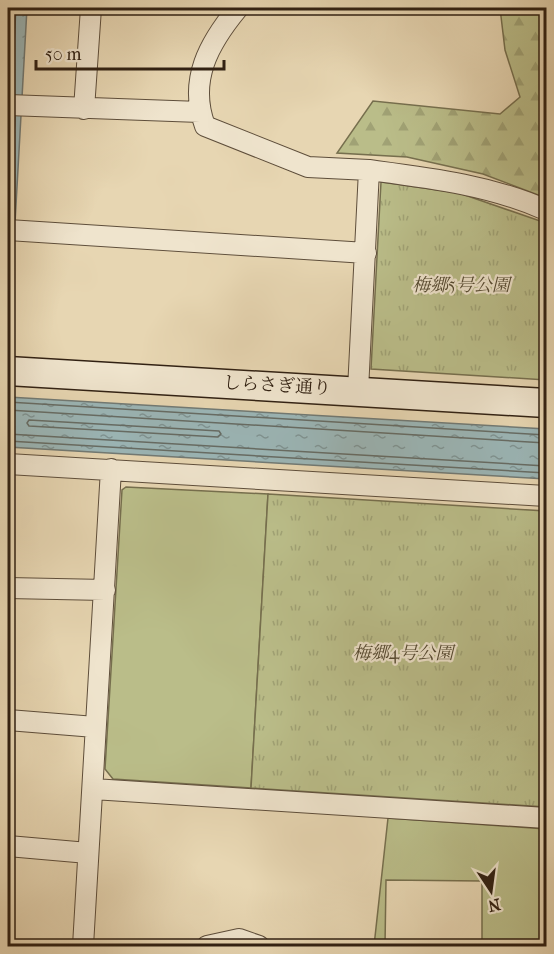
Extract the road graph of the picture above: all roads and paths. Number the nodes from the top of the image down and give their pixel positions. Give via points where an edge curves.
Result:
1 (92, 8) edge
2 (238, 8) edge
3 (8, 105) edge
4 (84, 109) junction
5 (200, 112) junction
6 (369, 170) junction
7 (546, 210) edge
8 (8, 230) edge
9 (366, 253) junction
10 (8, 371) edge
11 (358, 390) junction
12 (546, 403) edge
13 (8, 464) edge
14 (111, 469) junction
15 (546, 496) edge
16 (8, 588) edge
17 (105, 590) junction
18 (8, 720) edge
19 (95, 727) junction
20 (93, 789) junction
21 (546, 818) edge
22 (8, 846) edge
23 (88, 854) junction
24 (83, 946) edge
25 (211, 946) edge
26 (259, 946) edge

1 - 4 street
2 - 5 street via 214,38 199,81
3 - 4 street
4 - 5 street
5 - 6 street via 205,126 308,167
6 - 7 street via 449,181 520,199
6 - 9 street
8 - 9 street
9 - 11 street
10 - 11 street, しらさぎ通り
11 - 12 street, しらさぎ通り
13 - 14 street
14 - 15 street
14 - 17 street
16 - 17 street
17 - 19 street
18 - 19 street
19 - 20 street
20 - 21 street
20 - 23 street
22 - 23 street
23 - 24 street
25 - 26 street via 239,939

